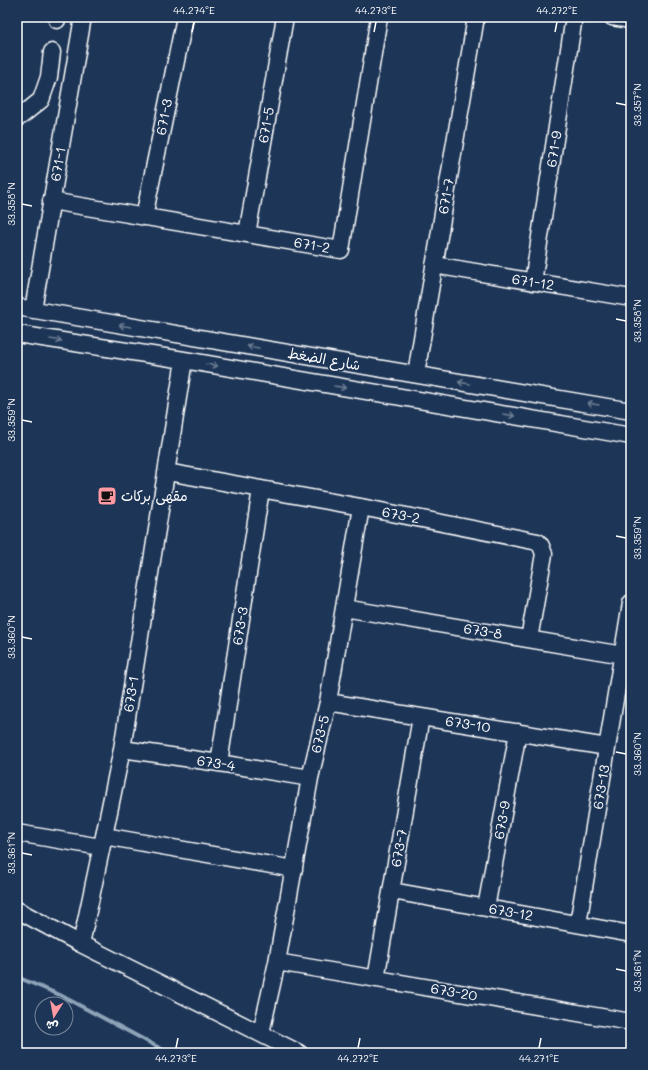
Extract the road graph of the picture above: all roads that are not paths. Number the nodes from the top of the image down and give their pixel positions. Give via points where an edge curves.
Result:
1 (83, 17) edge
2 (185, 17) edge
3 (285, 17) edge
4 (379, 17) edge
5 (476, 17) edge
6 (574, 17) edge
7 (612, 17) edge
8 (631, 20) edge
9 (52, 52) dead end
10 (17, 118) edge
11 (51, 201) junction
12 (144, 217) junction
13 (247, 234) junction
14 (434, 265) junction
15 (533, 282) junction
16 (631, 295) edge
17 (17, 308) edge
18 (33, 310) junction
19 (17, 334) edge
20 (282, 352) junction
21 (184, 360) junction
22 (416, 374) junction
23 (278, 376) junction
24 (631, 411) edge
25 (631, 436) edge
26 (167, 472) junction
27 (261, 489) junction
28 (361, 507) junction
29 (631, 603) edge
30 (344, 608) junction
31 (529, 639) junction
32 (622, 655) junction
33 (328, 702) junction
34 (422, 717) junction
35 (518, 732) junction
36 (607, 747) junction
37 (122, 749) junction
38 (219, 763) junction
39 (310, 778) junction
40 (17, 833) edge
41 (103, 842) junction
42 (294, 869) junction
43 (392, 891) junction
44 (486, 908) junction
45 (17, 910) edge
46 (578, 924) junction
47 (631, 934) edge
48 (81, 944) junction
49 (277, 962) junction
50 (376, 979) junction
51 (631, 1022) edge
52 (261, 1033) junction
53 (299, 1053) edge

1 - 11 street, 671-1
2 - 12 street, 671-3
3 - 13 street, 671-5
4 - 13 street, 671-2 via 341,250
5 - 14 street, 671-7
6 - 15 street, 671-9
7 - 8 street
9 - 10 street via 49,77 41,100
11 - 12 street, 671-2
11 - 18 street, 671-1
12 - 13 street, 671-2
14 - 15 street, 671-12
14 - 22 street, 671-7
15 - 16 street, 671-12
17 - 18 street, شارع الضغط
20 -> 18 street, شارع الضغط
19 -> 21 street, شارع الضغط
20 - 22 street, شارع الضغط
20 - 23 street
21 -> 23 street, شارع الضغط
21 - 26 street, 673-1
24 -> 22 street, شارع الضغط
23 -> 25 street, شارع الضغط
26 - 27 street, 673-2
26 - 37 street, 673-1
27 - 28 street, 673-2
27 - 38 street, 673-3
28 - 30 street, 673-5
28 - 31 street, 673-2 via 538,542 544,554
29 - 32 street, 673-13
30 - 31 street, 673-8
30 - 33 street, 673-5
31 - 32 street, 673-8
32 - 36 street, 673-13
33 - 34 street, 673-10
33 - 39 street, 673-5
34 - 35 street, 673-10
34 - 43 street, 673-7
35 - 36 street, 673-10
35 - 44 street, 673-9
36 - 46 street, 673-13
37 - 38 street, 673-4
37 - 41 street, 673-1
38 - 39 street, 673-4
39 - 42 street, 673-5
40 - 41 street
41 - 42 street
41 - 48 street, 673-1
42 - 49 street, 673-5
43 - 44 street, 673-12
43 - 50 street, 673-7
44 - 46 street, 673-12
45 - 48 street
46 - 47 street, 673-12
48 - 52 street
49 - 50 street, 673-20
49 - 52 street, 673-5
50 - 51 street, 673-20
52 - 53 street

